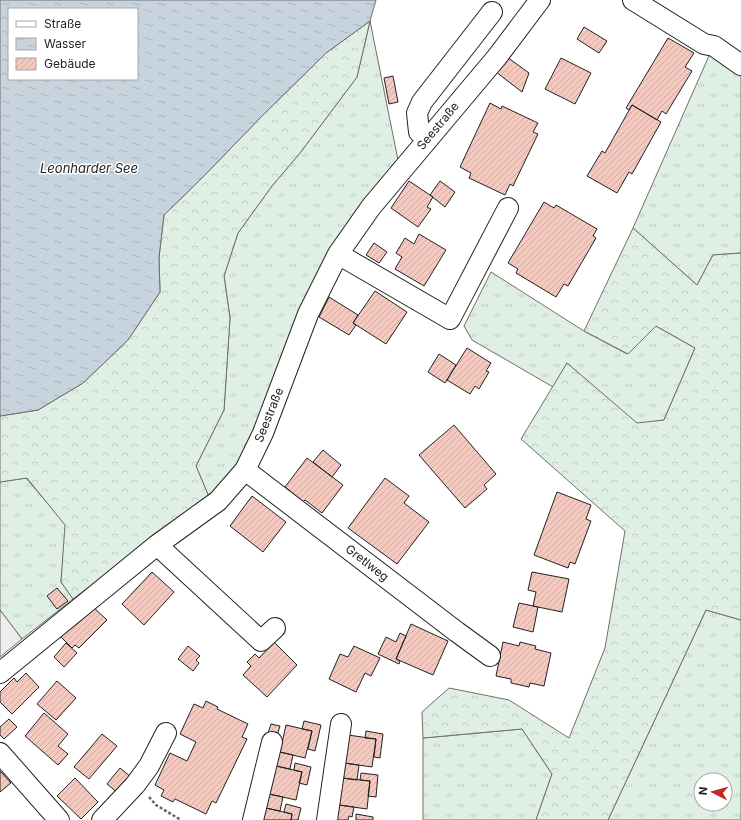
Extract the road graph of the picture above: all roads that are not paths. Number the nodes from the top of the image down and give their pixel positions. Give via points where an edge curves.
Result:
1 (540, 0) edge
2 (633, 0) edge
3 (492, 12) dead end
4 (741, 66) edge
5 (427, 140) junction
6 (508, 208) dead end
7 (338, 254) junction
8 (245, 470) junction
9 (157, 545) junction
10 (275, 628) dead end
11 (490, 656) dead end
12 (0, 674) edge
13 (341, 724) dead end
14 (166, 733) dead end
15 (272, 742) dead end
16 (0, 753) edge
17 (59, 820) edge
18 (102, 820) edge
19 (253, 820) edge
20 (327, 820) edge

1 - 5 street, Seestraße via 497,57
2 - 4 street via 704,44 714,46
3 - 5 street via 422,102 418,113 419,132
5 - 7 street, Seestraße via 371,207
6 - 7 street via 450,319
7 - 8 street, Seestraße via 308,314 263,433
8 - 9 street, Seestraße via 218,500
8 - 11 street, Gretlweg
9 - 10 street via 261,641
9 - 12 street, Seestraße
13 - 20 street
14 - 18 street via 149,766
15 - 19 street
16 - 17 street

